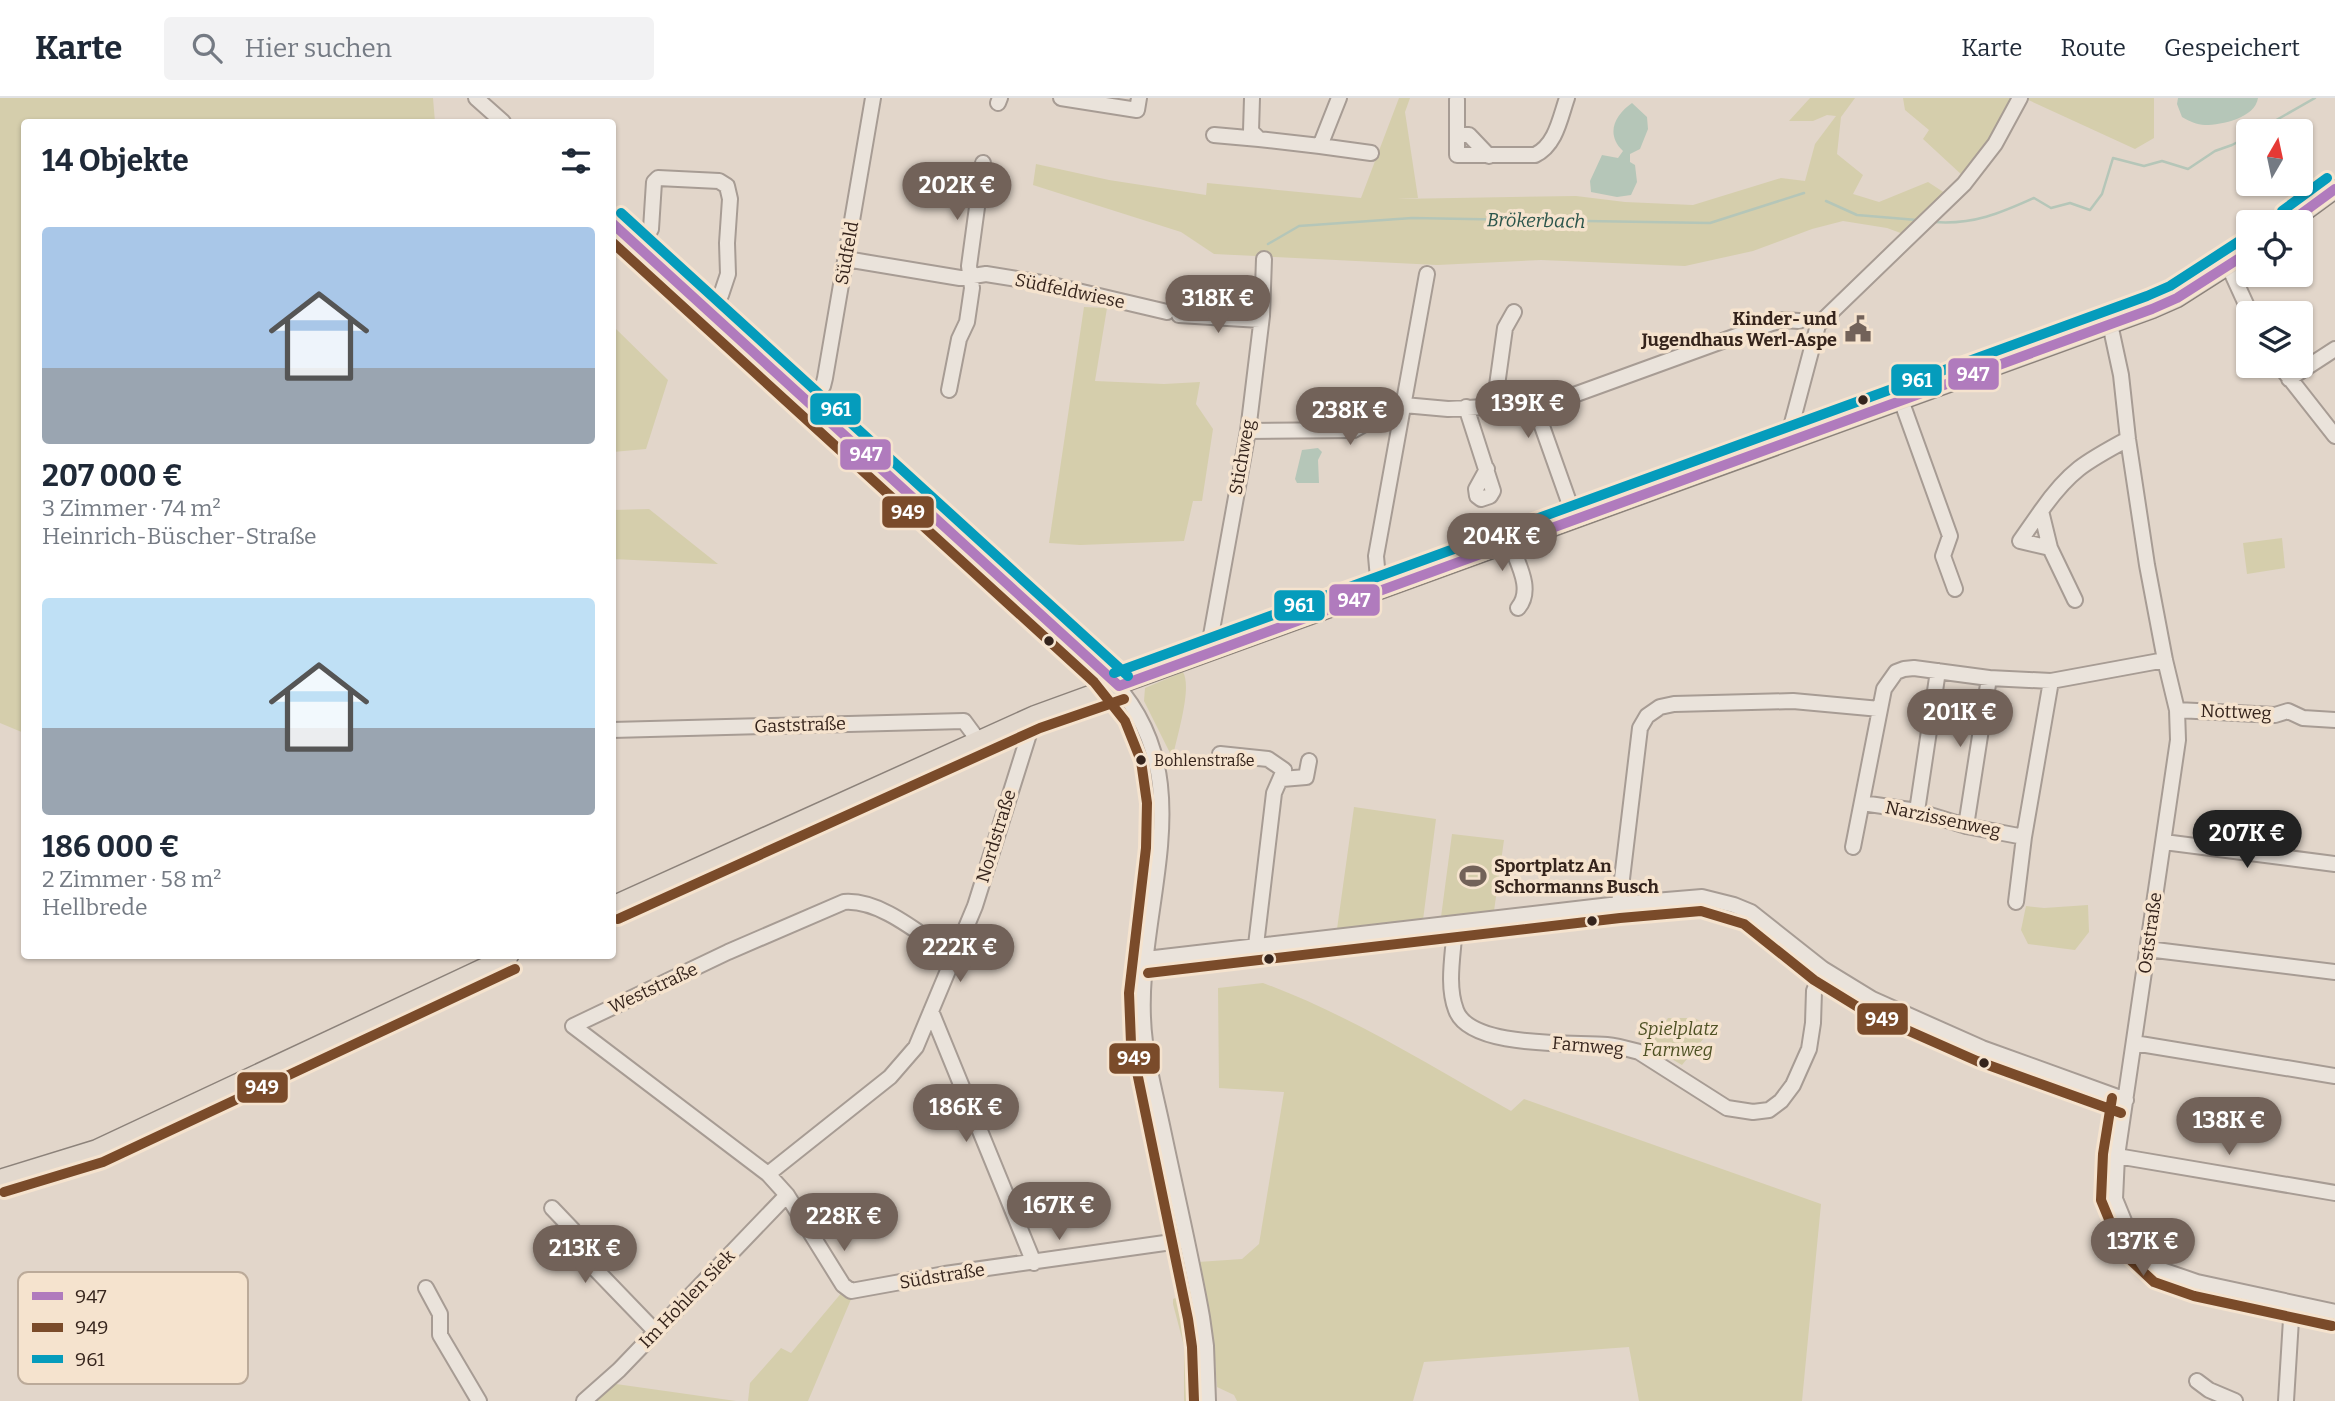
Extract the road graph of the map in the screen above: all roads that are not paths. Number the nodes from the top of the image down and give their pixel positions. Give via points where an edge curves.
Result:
1 (476, 98) edge
2 (873, 98) edge
3 (1061, 98) edge
4 (1252, 98) edge
5 (1339, 98) edge
6 (1567, 98) edge
7 (2020, 98) edge
8 (1457, 100) dead end
9 (1138, 104) edge
10 (1153, 113) dead end
11 (500, 119) edge
12 (1214, 135) dead end
13 (1457, 135) junction
14 (1259, 139) junction
15 (1320, 146) junction
16 (1371, 153) dead end
17 (1489, 156) junction
18 (983, 163) dead end
19 (2335, 189) edge
20 (2306, 210) edge
21 (616, 227) edge
22 (640, 249) junction
23 (846, 259) junction
24 (1264, 259) dead end
25 (2236, 262) edge
26 (2229, 267) junction
27 (1427, 274) dead end
28 (972, 277) junction
29 (2245, 301) edge
30 (709, 312) junction
31 (1514, 312) dead end
32 (1260, 320) junction
33 (1799, 321) dead end
34 (2110, 324) junction
35 (2335, 349) edge
36 (2289, 379) joint
37 (948, 390) dead end
38 (1901, 400) junction
39 (809, 404) junction
40 (1404, 405) junction
41 (1466, 407) junction
42 (1494, 407) junction
43 (1536, 412) junction
44 (1248, 431) junction
45 (2335, 436) edge
46 (2128, 439) junction
47 (1792, 440) junction
48 (1487, 469) dead end
49 (2041, 511) junction
50 (1575, 519) junction
51 (1510, 542) junction
52 (2050, 548) junction
53 (1955, 589) dead end
54 (1379, 590) junction
55 (2075, 600) dead end
56 (1518, 608) dead end
57 (1208, 652) junction
58 (2165, 660) junction
59 (1938, 671) junction
60 (1989, 678) junction
61 (2051, 681) junction
62 (1119, 686) junction
63 (1880, 709) junction
64 (2177, 710) junction
65 (1034, 715) junction
66 (2335, 720) edge
67 (616, 730) edge
68 (978, 740) junction
69 (1220, 754) dead end
70 (1309, 761) dead end
71 (1283, 775) junction
72 (1862, 803) junction
73 (1917, 811) junction
74 (1966, 826) junction
75 (2024, 837) junction
76 (2164, 842) junction
77 (1853, 847) dead end
78 (2335, 864) edge
79 (2015, 902) dead end
80 (616, 904) edge
81 (1619, 904) junction
82 (1455, 924) junction
83 (1256, 945) junction
84 (2147, 949) junction
85 (953, 956) junction
86 (503, 959) edge
87 (1146, 959) junction
88 (1823, 969) junction
89 (2335, 972) edge
90 (931, 1011) junction
91 (2133, 1043) junction
92 (2335, 1076) edge
93 (2126, 1100) junction
94 (2118, 1156) junction
95 (768, 1174) junction
96 (0, 1179) edge
97 (2335, 1193) edge
98 (787, 1195) junction
99 (552, 1208) dead end
100 (1181, 1241) junction
101 (1034, 1263) junction
102 (426, 1288) dead end
103 (2292, 1303) junction
104 (2335, 1312) edge
105 (655, 1331) junction
106 (2197, 1381) dead end
107 (479, 1401) edge
108 (584, 1401) edge
109 (1208, 1401) edge
110 (2235, 1401) edge
111 (2286, 1401) edge

1 - 11 street
2 - 23 street, Südfeld
3 - 9 street
4 - 14 street via 1251,131
5 - 15 street
6 - 17 street via 1544,151
7 - 47 street via 1995,144 1964,184 1818,325 1792,423
8 - 13 street
9 - 10 street
12 - 14 street
13 - 17 street via 1469,135
13 - 17 street via 1457,155
14 - 15 street
15 - 16 street
18 - 28 street via 969,266
19 - 20 main road
21 - 22 street
22 - 30 street
22 - 30 street via 651,229 658,178 719,181 727,186 728,274
23 - 28 street, Südfeldwiese
23 - 39 street, Südfeld via 823,386
24 - 32 street, Stichweg
25 - 26 main road
26 - 29 street
26 - 34 main road via 2177,298
27 - 40 street
28 - 32 street, Südfeldwiese via 986,274 1048,284 1173,314
28 - 37 street via 967,322
30 - 39 street
31 - 42 street via 1505,328
32 - 44 street, Stichweg
33 - 43 street via 1772,323
34 - 38 main road
34 - 46 street, Oststraße
35 - 36 street
36 - 45 street
38 - 47 main road
38 - 53 street via 1950,536 1943,556
39 - 62 street
40 - 41 street
40 - 44 street via 1354,429
40 - 54 street via 1376,556
41 - 42 street
41 - 48 street
42 - 43 street via 1522,405
43 - 50 street
44 - 57 street, Stichweg
46 - 49 street via 2083,463
46 - 58 street, Oststraße
47 - 50 main road
49 - 52 street
49 - 52 street via 2020,541
50 - 51 main road
51 - 54 main road
51 - 56 street via 1526,589 1525,601
52 - 55 street
54 - 57 main road
57 - 62 main road
58 - 61 street
58 - 64 street, Oststraße
59 - 60 street
59 - 63 street via 1904,668 1896,672 1884,689
59 - 73 street
60 - 61 street
60 - 74 street
61 - 75 street
62 - 65 main road
62 - 87 street via 1153,749 1162,786
63 - 72 street
63 - 81 street via 1793,701 1700,702 1660,707 1647,716 1640,728
64 - 66 street, Nottweg via 2275,715 2288,711 2303,718
64 - 76 street, Oststraße via 2178,740
65 - 68 main road
65 - 85 street, Nordstraße via 975,906
67 - 68 street, Gaststraße via 964,720
68 - 80 main road
69 - 71 street via 1268,759
70 - 71 street via 1306,776
71 - 83 street via 1274,793
72 - 73 street, Narzissenweg
72 - 77 street
73 - 74 street, Narzissenweg
74 - 75 street, Narzissenweg
75 - 79 street
76 - 78 street
76 - 84 street, Oststraße
81 - 82 street
81 - 88 street via 1702,897 1734,905 1767,923
82 - 83 street
82 - 88 street, Farnweg via 1452,988 1457,1013 1466,1023 1524,1042 1639,1052 1727,1108 1753,1112 1769,1110 1793,1085 1809,1049 1814,991
83 - 87 street
84 - 89 street
84 - 91 street, Oststraße
85 - 90 street, Nordstraße
85 - 95 street, Weststraße via 878,907 844,902 573,1026
86 - 96 main road via 97,1150
87 - 100 street via 1144,1040
88 - 93 street via 1871,999 1982,1048
90 - 95 street, Nordstraße via 916,1047 890,1077
90 - 101 street
91 - 92 street
91 - 93 street, Oststraße
93 - 94 street, Oststraße
94 - 97 street
94 - 103 street, Oststraße via 2115,1199 2133,1243 2160,1269
95 - 98 street, Südstraße
98 - 101 street, Südstraße via 843,1286 851,1291
98 - 105 street, Im Hohlen Siek
99 - 105 street via 573,1230 573,1247
100 - 101 street, Südstraße
100 - 109 street via 1203,1327
102 - 107 street via 440,1314 440,1335
103 - 104 street, Oststraße
103 - 111 street
105 - 108 street, Im Hohlen Siek
106 - 110 street

